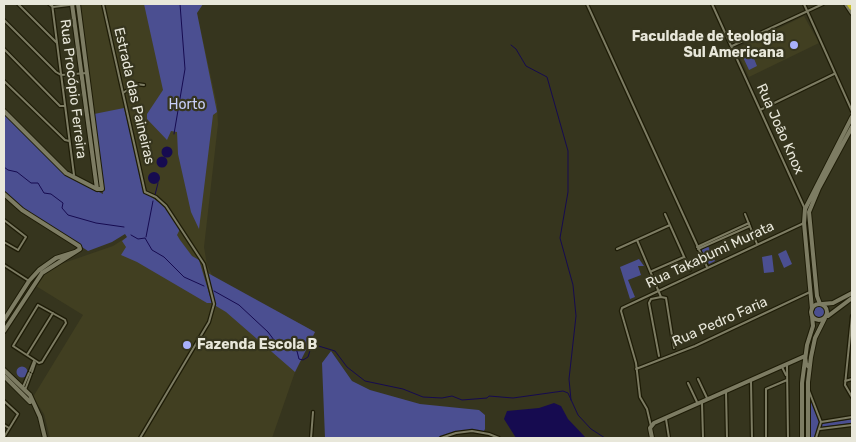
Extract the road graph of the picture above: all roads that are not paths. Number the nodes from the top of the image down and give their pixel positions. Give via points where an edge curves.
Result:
1 (18, 4) edge
2 (75, 4) edge
3 (103, 4) edge
4 (587, 4) edge
5 (712, 4) edge
6 (804, 4) edge
7 (823, 4) edge
8 (846, 4) edge
9 (850, 4) edge
10 (51, 5) edge
11 (852, 7) edge
12 (807, 12) junction
13 (852, 13) edge
14 (4, 20) edge
15 (56, 33) junction
16 (50, 36) junction
17 (57, 43) junction
18 (732, 46) junction
19 (4, 49) edge
20 (84, 73) junction
21 (835, 73) junction
22 (61, 74) junction
23 (4, 81) edge
24 (144, 85) dead end
25 (123, 93) junction
26 (65, 106) junction
27 (760, 110) junction
28 (4, 111) edge
29 (852, 111) edge
30 (852, 117) edge
31 (852, 120) edge
32 (852, 127) edge
33 (848, 136) junction
34 (69, 141) junction
35 (838, 142) junction
36 (844, 142) junction
37 (832, 159) junction
38 (824, 168) junction
39 (73, 178) junction
40 (817, 192) junction
41 (4, 194) edge
42 (805, 209) junction
43 (665, 214) dead end
44 (745, 214) dead end
45 (4, 220) edge
46 (804, 223) junction
47 (749, 224) junction
48 (670, 225) junction
49 (637, 240) junction
50 (4, 242) edge
51 (758, 244) junction
52 (698, 248) junction
53 (617, 249) dead end
54 (77, 252) junction
55 (684, 257) junction
56 (4, 265) edge
57 (707, 267) junction
58 (690, 270) dead end
59 (651, 272) junction
60 (29, 281) junction
61 (655, 281) junction
62 (657, 286) junction
63 (664, 287) junction
64 (659, 290) junction
65 (812, 291) junction
66 (852, 293) edge
67 (661, 296) junction
68 (852, 298) edge
69 (821, 304) junction
70 (812, 309) junction
71 (53, 313) junction
72 (812, 316) junction
73 (852, 316) edge
74 (826, 318) junction
75 (4, 320) edge
76 (852, 329) edge
77 (4, 331) edge
78 (674, 348) dead end
79 (852, 354) edge
80 (848, 355) junction
81 (26, 356) junction
82 (659, 356) dead end
83 (805, 356) junction
84 (795, 360) junction
85 (35, 361) junction
86 (804, 362) junction
87 (787, 364) junction
88 (782, 366) junction
89 (809, 367) junction
90 (636, 369) junction
91 (4, 370) edge
92 (786, 375) junction
93 (4, 376) edge
94 (698, 379) dead end
95 (852, 379) edge
96 (751, 380) junction
97 (787, 380) junction
98 (845, 381) junction
99 (808, 382) junction
100 (688, 383) dead end
101 (24, 390) junction
102 (726, 391) junction
103 (852, 397) edge
104 (707, 400) junction
105 (4, 401) edge
106 (699, 403) junction
107 (313, 412) dead end
108 (852, 417) edge
109 (667, 418) junction
110 (821, 422) junction
111 (852, 424) edge
112 (4, 425) edge
113 (651, 426) junction
114 (9, 428) junction
115 (820, 429) junction
116 (4, 437) edge
117 (45, 438) edge
118 (140, 438) edge
119 (311, 438) edge
120 (441, 438) edge
121 (499, 438) edge
122 (652, 438) edge
123 (669, 438) edge
124 (703, 438) edge
125 (727, 438) edge
126 (752, 438) edge
127 (766, 438) edge
128 (788, 438) edge
129 (802, 438) edge
130 (808, 438) edge
131 (816, 438) edge

1 - 16 street
2 - 10 street
2 - 20 street
3 - 25 street, Estrada das Paineiras
4 - 52 street
5 - 18 street, Rua João Knox
6 - 12 street
7 - 12 street
8 - 13 street
9 - 11 highway
10 - 15 street, Rua Procópio Ferreira
12 - 18 street
12 - 21 street
14 - 22 street
15 - 16 street
15 - 17 street, Rua Procópio Ferreira
16 - 17 street
17 - 22 street, Rua Procópio Ferreira
18 - 27 street, Rua João Knox
19 - 26 street via 60,106
20 - 22 street
20 - 39 street via 102,189
21 - 27 street
21 - 29 street
22 - 26 street, Rua Procópio Ferreira
23 - 34 street via 64,140
24 - 25 street via 136,84
25 - 118 street, Estrada das Paineiras via 145,192 166,206 204,264 214,304 209,322
26 - 34 street, Rua Procópio Ferreira
27 - 42 street, Rua João Knox
28 - 39 street
30 - 35 street
31 - 33 street via 846,132
32 - 33 street
33 - 36 street
34 - 39 street, Rua Procópio Ferreira
35 - 36 street via 843,138
35 - 37 street
36 - 37 street
37 - 38 street
37 - 40 street
38 - 40 street
38 - 42 street
40 - 69 street via 808,219 816,296
41 - 54 street via 22,210 79,246
42 - 46 street
43 - 48 street
44 - 47 street
45 - 50 street via 26,237 20,248 14,250
46 - 51 street, Rua Takabumi Murata
46 - 65 street
47 - 51 street
47 - 52 street
48 - 49 street
48 - 55 street
49 - 53 street
49 - 59 street
51 - 57 street, Rua Takabumi Murata
52 - 57 street
54 - 60 street via 49,262
54 - 77 street via 42,273
55 - 58 street
55 - 59 street
56 - 60 street
57 - 63 street, Rua Takabumi Murata
59 - 61 street
60 - 75 street
61 - 62 street
61 - 64 street
62 - 63 street
62 - 64 street
63 - 64 street, Rua Takabumi Murata
64 - 67 street
64 - 90 street, Rua Takabumi Murata via 624,306 620,311
65 - 70 street
65 - 90 street, Rua Pedro Faria via 695,346
66 - 69 street via 833,303
67 - 78 street via 666,298
67 - 82 street via 649,303
68 - 74 street via 836,307
69 - 70 street
69 - 74 street via 828,310
70 - 72 street
71 - 81 street
71 - 81 street via 39,305 14,347
71 - 85 street via 66,322 42,363
72 - 74 street via 818,320
72 - 83 street via 813,326
73 - 76 street
74 - 89 street via 813,343
76 - 80 street
79 - 80 street
80 - 98 street
81 - 85 street
83 - 84 street
83 - 86 street
83 - 89 street
84 - 86 street
84 - 87 street
85 - 101 street
86 - 129 street
87 - 88 street
87 - 92 street
88 - 92 street
88 - 96 street
89 - 99 street
90 - 113 street via 640,397
91 - 101 street
92 - 97 street
93 - 101 street
94 - 104 street
95 - 98 street
96 - 102 street
96 - 126 street
97 - 127 street via 766,389
97 - 128 street
98 - 103 street via 846,391
99 - 110 street
99 - 130 street
100 - 106 street
101 - 117 street via 40,417
102 - 104 street
102 - 125 street
104 - 106 street
105 - 114 street via 18,413
106 - 109 street
106 - 124 street
107 - 119 street
108 - 110 street
109 - 113 street
109 - 123 street via 671,420
110 - 115 street
111 - 115 street
112 - 114 street
113 - 122 street
114 - 116 street
115 - 131 street
120 - 121 street via 472,431

